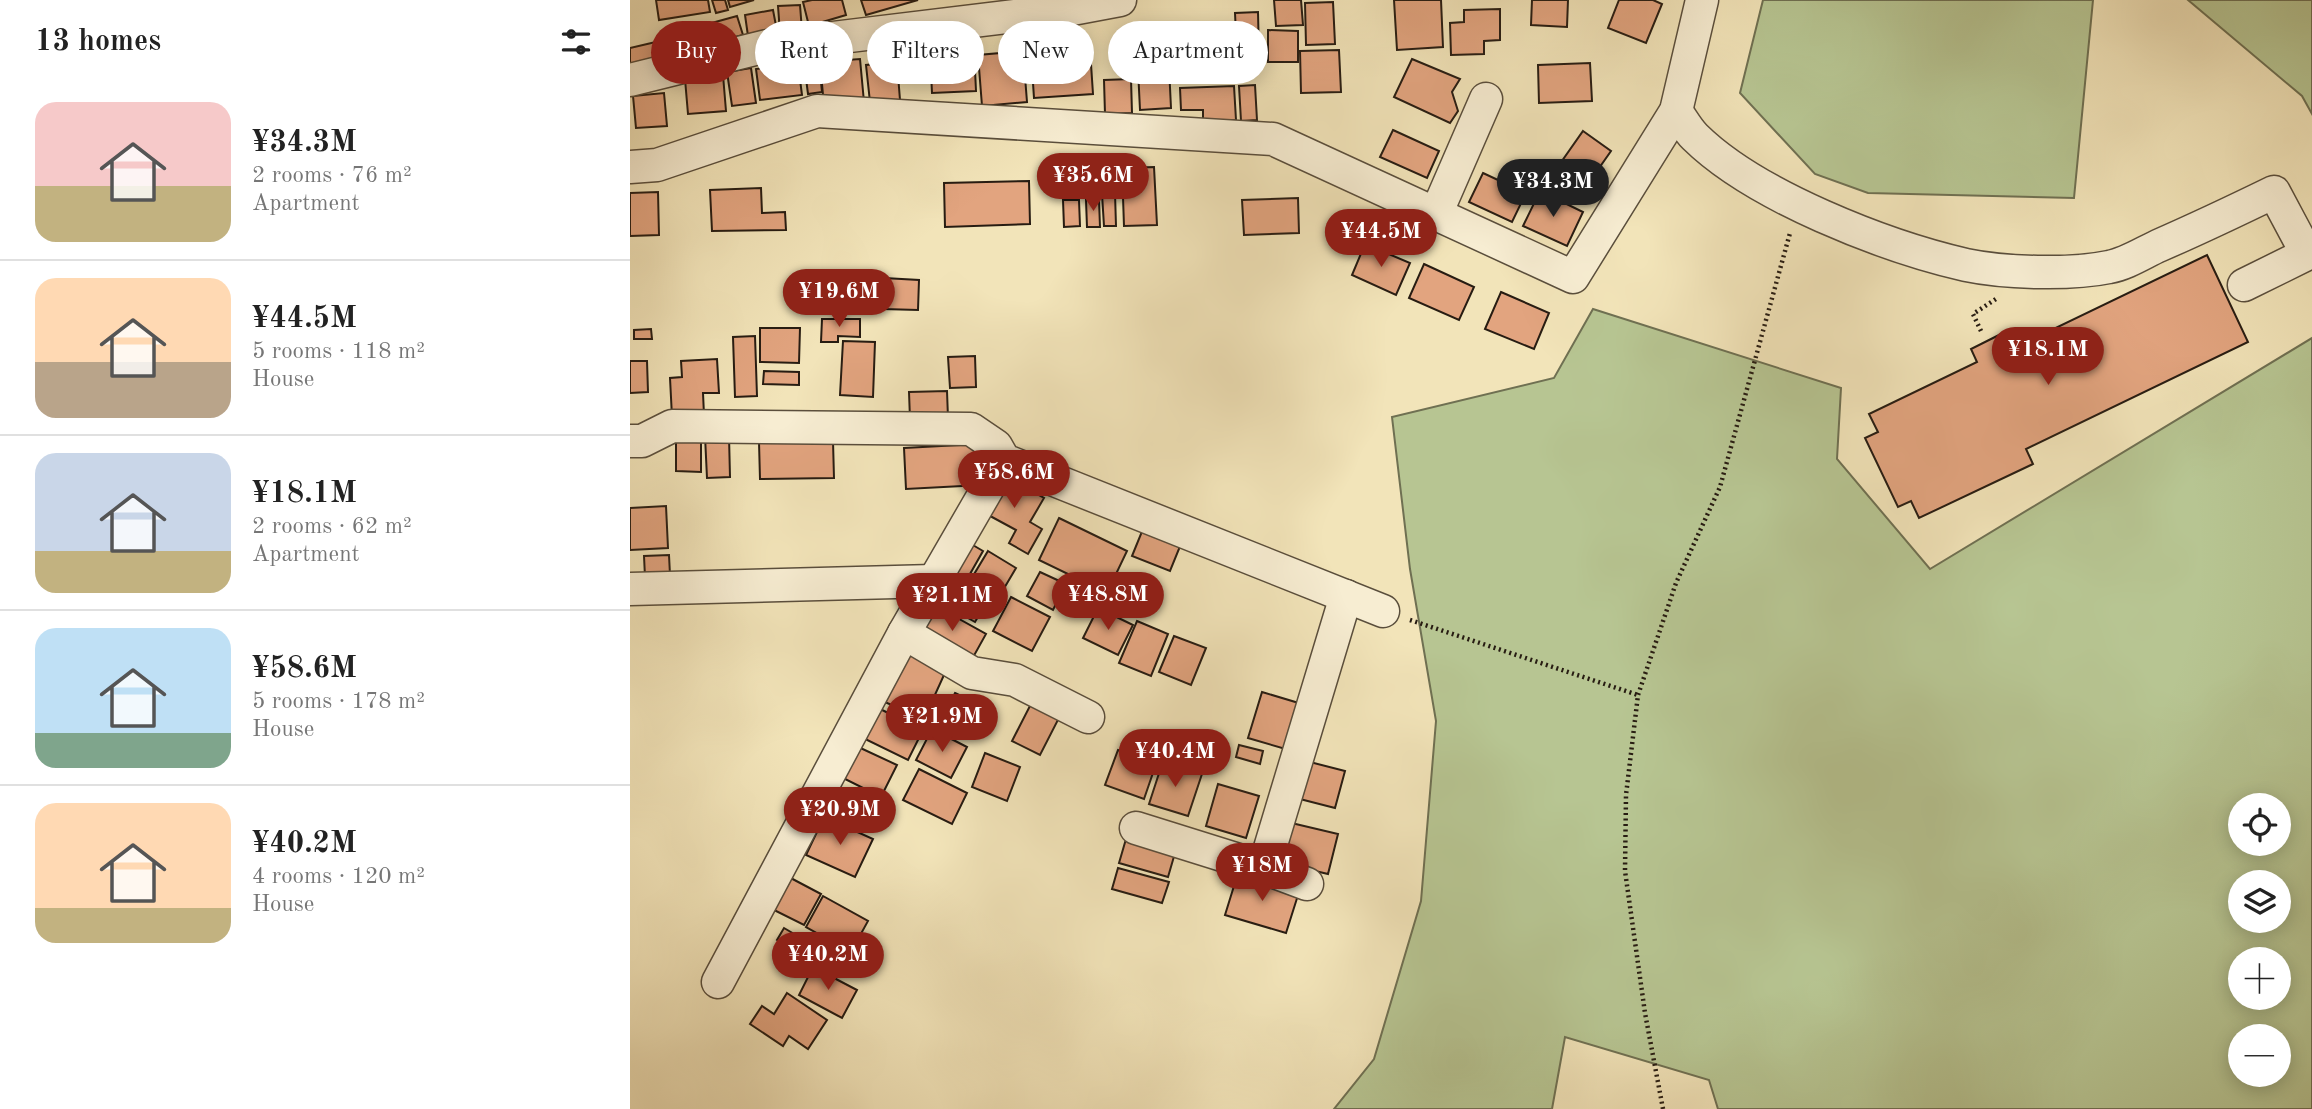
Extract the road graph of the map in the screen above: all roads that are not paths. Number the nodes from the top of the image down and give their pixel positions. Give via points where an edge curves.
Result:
1 (1120, 0) edge
2 (1702, 0) edge
3 (630, 80) edge
4 (1486, 99) dead end
5 (1676, 111) junction
6 (630, 167) edge
7 (1436, 214) junction
8 (2244, 285) dead end
9 (630, 441) edge
10 (1004, 460) junction
11 (933, 580) junction
12 (630, 589) edge
13 (1346, 596) junction
14 (1383, 611) road end
15 (904, 633) junction
16 (1088, 717) dead end
17 (1136, 828) dead end
18 (1264, 868) junction
19 (1307, 884) dead end
20 (718, 982) dead end

1 - 3 street via 767,46
2 - 5 street
4 - 7 street
5 - 7 street via 1573,278
5 - 8 street via 1693,135 1729,165 1798,205 1927,255 1969,265 2070,271 2111,267 2274,192 2306,254
6 - 7 street via 657,164 817,111 1273,139
9 - 10 street via 642,441 671,426 971,429 996,446
10 - 11 street
10 - 13 street
11 - 12 street
11 - 15 street
13 - 14 street
13 - 18 street
15 - 16 street via 972,673 1015,680
15 - 20 street
17 - 18 street
18 - 19 street

